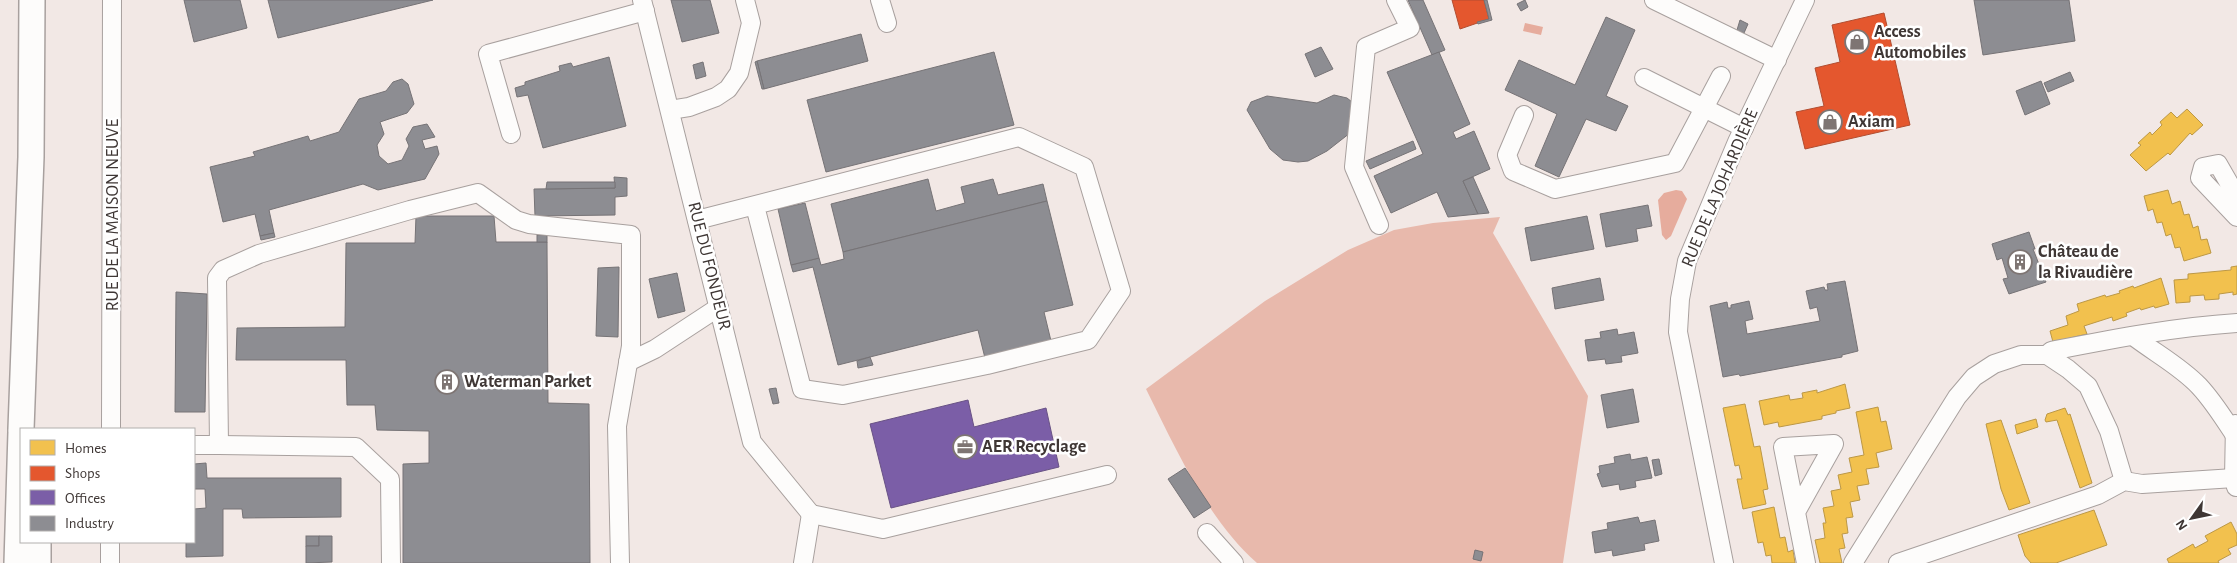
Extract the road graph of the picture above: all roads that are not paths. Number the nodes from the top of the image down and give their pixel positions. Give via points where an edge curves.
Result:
1 (32, 0) edge
2 (112, 0) edge
3 (745, 0) edge
4 (880, 0) edge
5 (1396, 0) edge
6 (1654, 0) edge
7 (1805, 0) edge
8 (644, 6) edge
9 (888, 22) dead end
10 (1777, 60) junction
11 (1721, 76) dead end
12 (1644, 78) dead end
13 (1705, 109) junction
14 (670, 110) junction
15 (1524, 115) dead end
16 (1744, 128) junction
17 (511, 134) dead end
18 (2237, 196) edge
19 (755, 206) junction
20 (2237, 217) edge
21 (697, 220) junction
22 (1379, 225) dead end
23 (719, 307) junction
24 (2237, 323) edge
25 (2133, 336) junction
26 (2047, 355) junction
27 (628, 362) junction
28 (2236, 426) edge
29 (21, 428) edge
30 (112, 428) edge
31 (195, 445) edge
32 (219, 445) junction
33 (20, 464) edge
34 (1107, 475) dead end
35 (2124, 481) junction
36 (2235, 484) edge
37 (1796, 512) dead end
38 (811, 514) junction
39 (1206, 534) dead end
40 (38, 543) edge
41 (110, 543) edge
42 (17, 563) edge
43 (38, 563) edge
44 (110, 563) edge
45 (390, 563) edge
46 (620, 563) edge
47 (802, 563) edge
48 (1234, 563) edge
49 (1724, 563) edge
50 (1806, 563) edge
51 (1853, 563) edge
52 (1898, 563) edge

1 - 29 highway via 31,157
2 - 30 street, RUE DE LA MAISON NEUVE
3 - 14 street via 751,23 739,73 728,89 716,97
4 - 9 street
5 - 22 street via 1410,28 1366,47 1354,167
6 - 10 street
7 - 10 street, RUE DE LA JOHARDIÈRE
8 - 14 street, RUE DU FONDEUR
8 - 17 street via 488,54
10 - 16 street, RUE DE LA JOHARDIÈRE
11 - 13 street
12 - 13 street
13 - 15 street via 1676,163 1555,189 1513,171 1507,155
13 - 16 street
14 - 21 street, RUE DU FONDEUR
16 - 49 street, RUE DE LA JOHARDIÈRE via 1687,261 1678,332
18 - 20 street via 2218,164 2202,168 2200,178
19 - 19 street via 1019,137 1084,168 1121,291 1088,340 843,395 802,389
19 - 21 street
21 - 23 street, RUE DU FONDEUR
23 - 27 street via 655,349
23 - 38 street, RUE DU FONDEUR via 752,442
24 - 25 street via 2179,327
25 - 26 street via 2051,351
25 - 28 street via 2198,385
26 - 35 street via 2088,386 2109,431
26 - 51 street via 2021,355 1994,364 1974,377 1957,397
27 - 32 street via 631,346 631,235 530,224 516,220 478,193 302,241 223,270 218,278
27 - 46 street via 617,426
28 - 36 street
31 - 32 street
32 - 45 street via 356,447 390,479
33 - 42 highway
34 - 38 street via 883,529
35 - 36 street via 2142,484
35 - 52 street via 2098,496
37 - 50 street
38 - 47 street
39 - 48 street
40 - 43 highway
41 - 44 street

